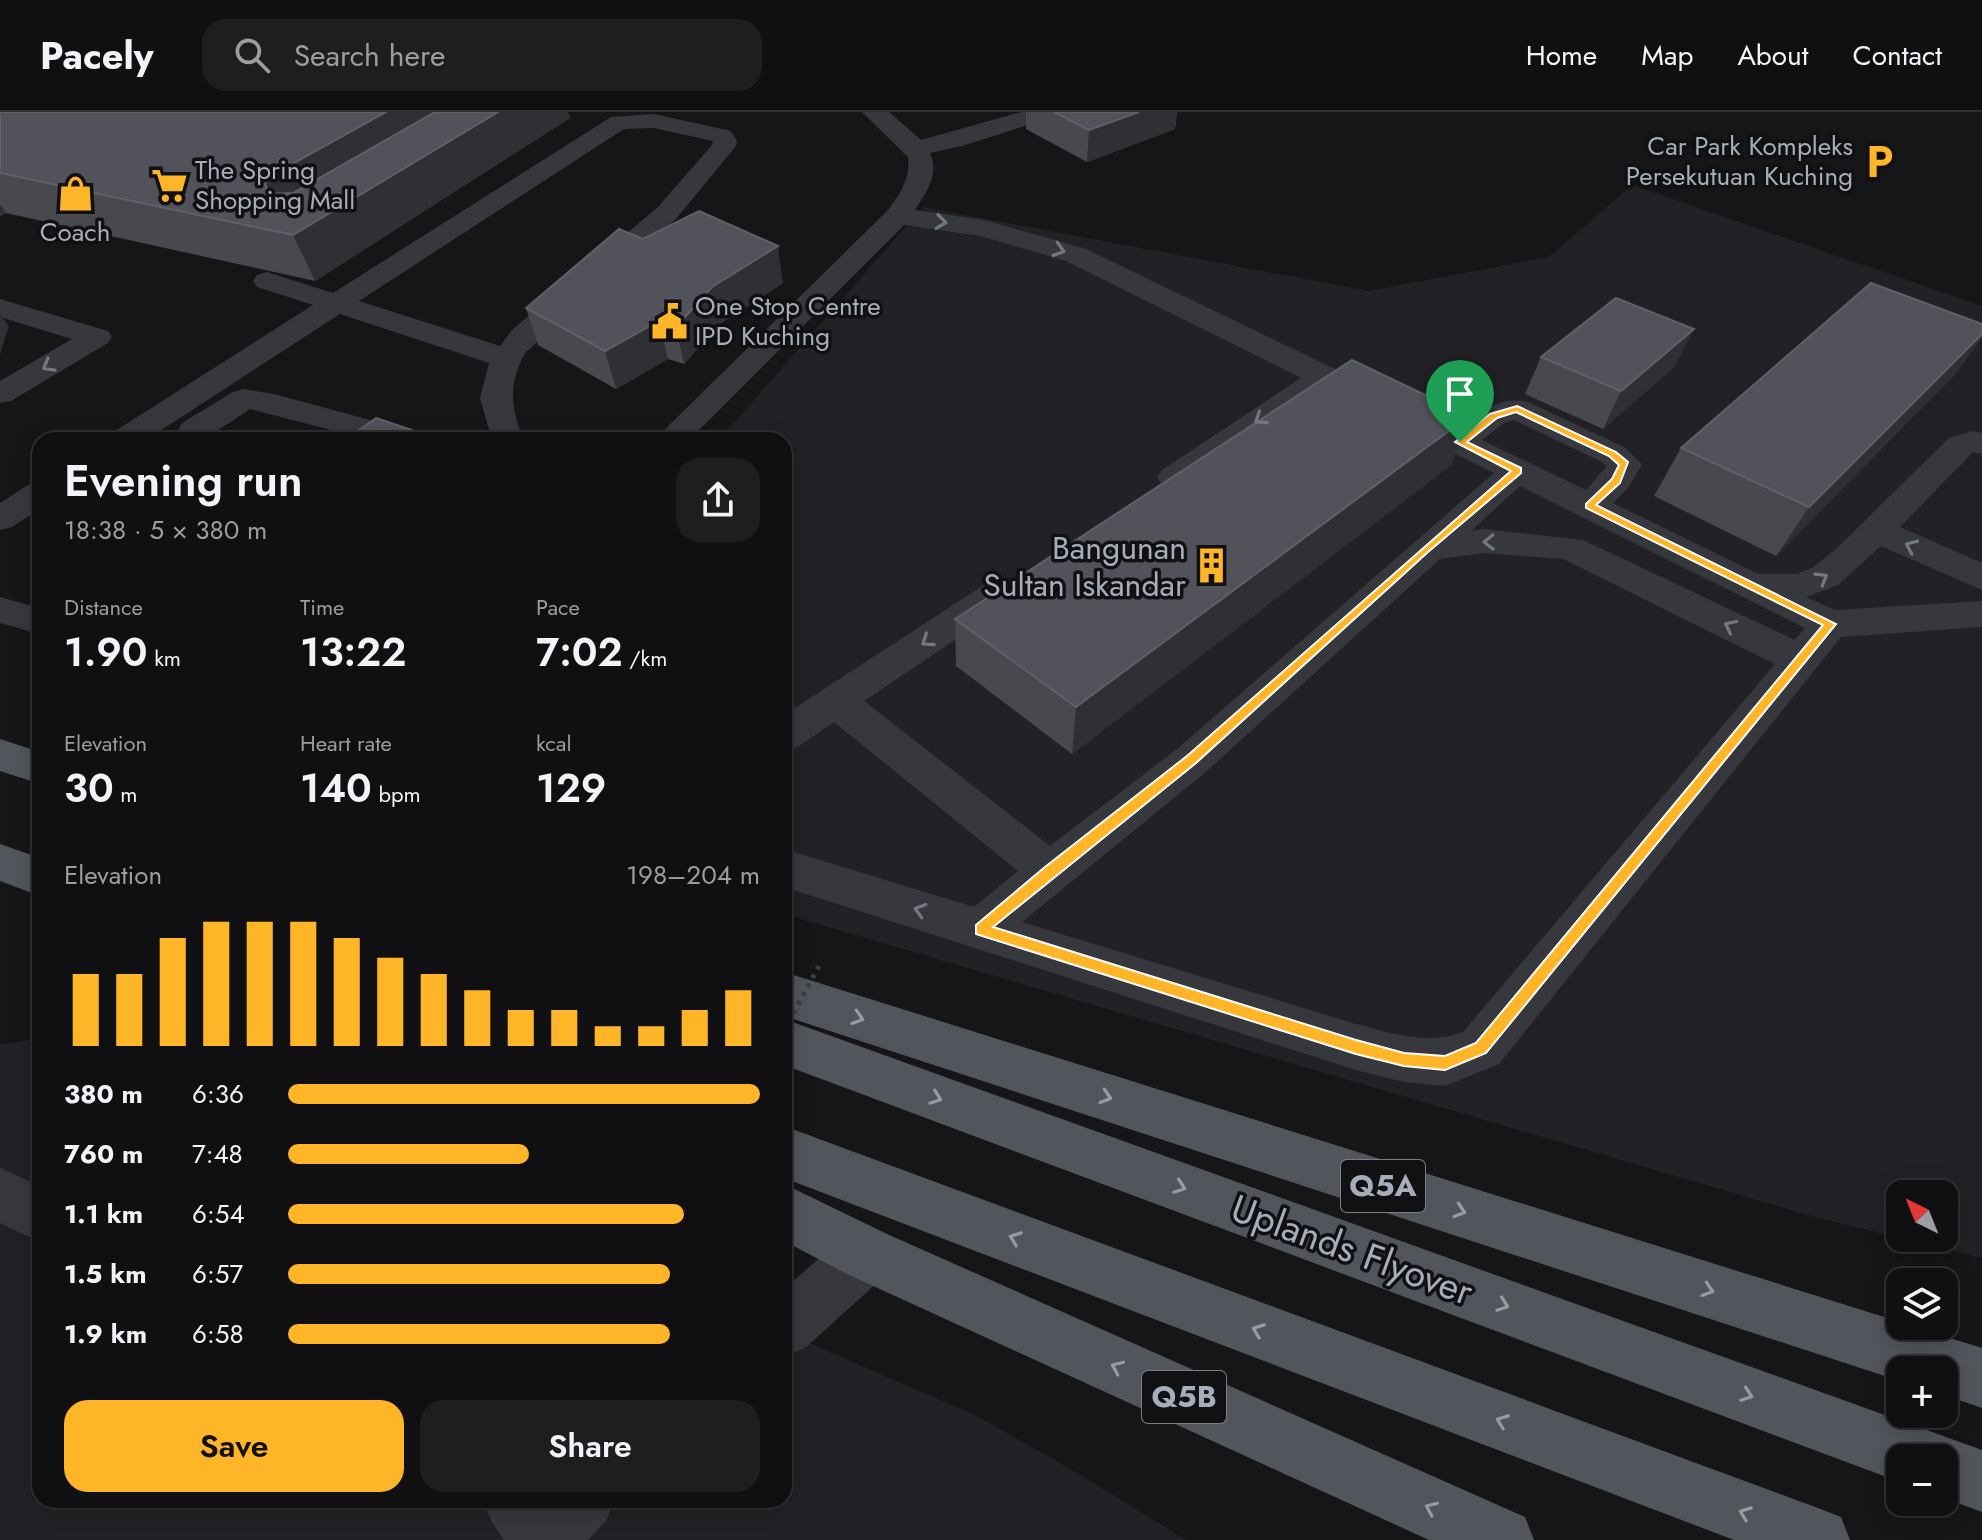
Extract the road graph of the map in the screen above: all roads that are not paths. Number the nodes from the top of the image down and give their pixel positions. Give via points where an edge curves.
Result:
1 (874, 112) edge
2 (1045, 112) edge
3 (917, 148) junction
4 (898, 216) junction
5 (267, 281) dead end
6 (341, 303) junction
7 (0, 308) edge
8 (505, 358) junction
9 (1325, 376) junction
10 (0, 394) edge
11 (179, 428) edge
12 (353, 432) edge
13 (504, 432) edge
14 (678, 432) edge
15 (1460, 442) junction
16 (1982, 444) edge
17 (1517, 471) junction
18 (1145, 496) edge
19 (32, 498) edge
20 (1590, 506) junction
21 (0, 519) edge
22 (1876, 530) junction
23 (1425, 550) junction
24 (1030, 572) edge
25 (1982, 578) edge
26 (1751, 586) junction
27 (0, 610) edge
28 (1982, 614) edge
29 (32, 619) edge
30 (1815, 642) junction
31 (836, 701) junction
32 (792, 730) edge
33 (0, 755) edge
34 (32, 765) edge
35 (0, 862) edge
36 (792, 870) edge
37 (1050, 871) junction
38 (32, 874) edge
39 (981, 929) junction
40 (802, 979) edge
41 (792, 1045) edge
42 (792, 1155) edge
43 (0, 1195) edge
44 (32, 1210) edge
45 (792, 1215) edge
46 (867, 1254) junction
47 (792, 1320) edge
48 (1982, 1378) edge
49 (1886, 1446) edge
50 (1958, 1472) edge
51 (1982, 1481) edge
52 (520, 1508) edge
53 (575, 1508) edge
54 (543, 1540) edge
55 (1502, 1540) edge
56 (1818, 1540) edge

1 - 3 street
2 - 3 street
3 - 4 street via 922,177
4 -> 9 street via 984,228 1076,255
4 - 14 street
5 - 6 street
6 - 8 street
6 - 8 street via 619,122 654,121 722,136 724,146 667,213 523,336
6 - 11 street
7 -> 10 street via 97,337
8 - 13 street via 494,386
9 - 15 street
9 -> 18 street
11 - 12 street via 244,399 312,414
15 - 17 street
15 - 20 street via 1493,416 1517,409 1601,448 1625,464
16 - 22 street via 1961,445
17 - 20 street
17 - 23 street
19 - 21 street
20 - 26 street
25 -> 22 street
26 -> 22 street via 1783,589 1827,578
30 -> 23 street via 1570,548 1483,541
23 - 37 street via 1192,760
24 -> 31 street
26 - 30 street
27 - 29 street
28 - 30 street
30 - 39 street via 1481,1048 1445,1063 1356,1047
31 - 32 street
31 - 37 street
33 - 34 main road
35 - 38 main road
39 -> 36 street
37 - 39 street
40 -> 48 main road, Q5A
41 -> 49 main road, Uplands Flyover
56 -> 42 main road
43 - 44 street
45 - 46 main road, Q5B
46 - 47 street
55 -> 46 main road, Q5B
50 - 51 main road
52 - 54 street
53 - 54 street

